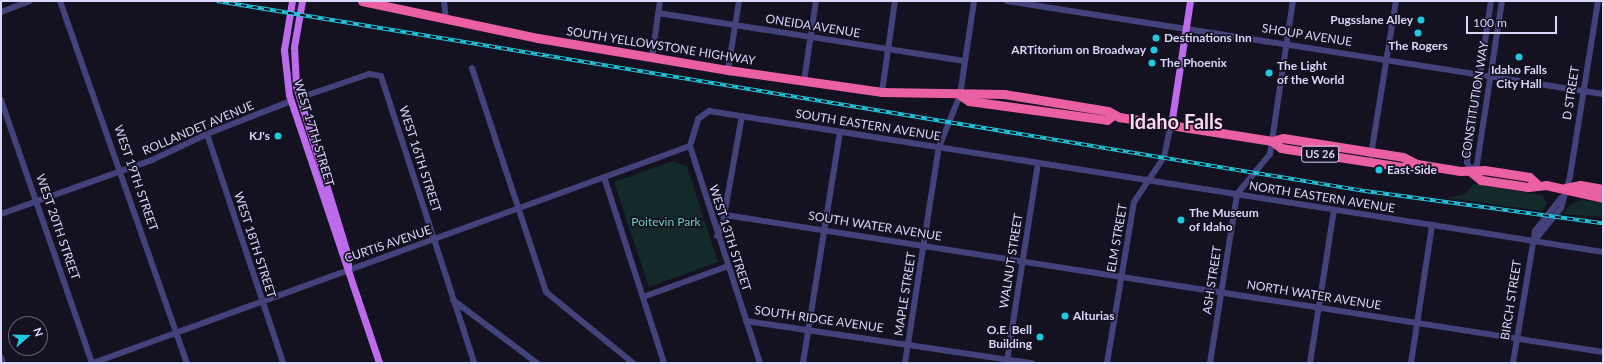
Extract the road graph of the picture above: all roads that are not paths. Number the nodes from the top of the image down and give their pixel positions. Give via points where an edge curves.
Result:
1 (30, 1) edge
2 (60, 1) edge
3 (292, 1) edge
4 (302, 1) edge
5 (362, 1) edge
6 (444, 1) edge
7 (660, 1) edge
8 (739, 1) edge
9 (816, 1) edge
10 (895, 1) edge
11 (974, 1) edge
12 (1007, 1) edge
13 (1190, 1) edge
14 (1293, 1) edge
15 (1396, 1) edge
16 (1491, 1) edge
17 (1502, 1) edge
18 (1598, 1) edge
19 (1, 12) edge
20 (658, 13) junction
21 (446, 19) junction
22 (735, 24) junction
23 (1186, 29) junction
24 (811, 36) junction
25 (1287, 44) junction
26 (887, 49) junction
27 (652, 57) junction
28 (1387, 60) junction
29 (964, 61) junction
30 (284, 64) junction
31 (472, 68) dead end
32 (728, 70) junction
33 (1479, 75) junction
34 (1490, 77) junction
35 (804, 81) junction
36 (882, 92) junction
37 (960, 92) junction
38 (1583, 92) junction
39 (1603, 94) edge
40 (300, 98) junction
41 (1, 100) edge
42 (291, 101) junction
43 (742, 116) junction
44 (1171, 125) junction
45 (840, 132) junction
46 (207, 134) junction
47 (1272, 141) junction
48 (690, 146) junction
49 (314, 147) junction
50 (939, 147) junction
51 (1372, 152) junction
52 (1370, 162) junction
53 (1038, 163) junction
54 (1417, 164) junction
55 (122, 172) junction
56 (1471, 172) junction
57 (604, 177) junction
58 (1146, 180) junction
59 (1565, 188) junction
60 (1603, 189) edge
61 (1237, 194) junction
62 (1603, 198) edge
63 (38, 201) junction
64 (519, 208) junction
65 (1334, 210) junction
66 (1, 214) edge
67 (725, 215) junction
68 (1432, 225) junction
69 (825, 229) junction
70 (717, 236) junction
71 (434, 240) junction
72 (1534, 241) junction
73 (924, 245) junction
74 (1603, 252) edge
75 (1023, 260) junction
76 (728, 266) junction
77 (348, 268) junction
78 (1121, 276) junction
79 (1221, 291) junction
80 (643, 297) junction
81 (453, 300) junction
82 (262, 302) junction
83 (1319, 307) junction
84 (746, 321) junction
85 (1418, 322) junction
86 (810, 328) junction
87 (177, 332) junction
88 (1517, 338) junction
89 (908, 344) junction
90 (1603, 352) edge
91 (1, 357) edge
92 (1007, 361) edge
93 (3, 363) edge
94 (93, 363) edge
95 (187, 363) edge
96 (283, 363) edge
97 (380, 363) edge
98 (474, 363) edge
99 (537, 363) edge
100 (633, 363) edge
101 (664, 363) edge
102 (760, 363) edge
103 (803, 363) edge
104 (905, 363) edge
105 (1032, 363) edge
106 (1107, 363) edge
107 (1210, 363) edge
108 (1310, 363) edge
109 (1411, 363) edge
110 (1513, 363) edge

1 - 19 street
2 - 55 street, WEST 19TH STREET
3 - 30 main road, WEST 17TH STREET
4 - 40 main road, WEST 17TH STREET via 294,47
5 - 21 highway, SOUTH YELLOWSTONE HIGHWAY
6 - 21 street
7 - 20 street
8 - 22 street
9 - 24 street
10 - 26 street
11 - 29 street, MAPLE STREET
12 - 23 street, SHOUP AVENUE
13 - 23 main road
14 - 25 street
15 - 28 street
16 - 33 street, CONSTITUTION WAY
17 - 34 street, CONSTITUTION WAY
18 - 38 street, D STREET
20 - 22 street, ONEIDA AVENUE
20 - 27 street
21 - 27 highway, SOUTH YELLOWSTONE HIGHWAY
22 - 24 street, ONEIDA AVENUE
22 - 32 street
23 - 25 street, SHOUP AVENUE
23 - 44 main road
24 - 26 street, ONEIDA AVENUE
24 - 35 street
25 - 28 street, SHOUP AVENUE
25 - 47 street
26 - 29 street, ONEIDA AVENUE
26 - 36 street
27 - 32 highway, SOUTH YELLOWSTONE HIGHWAY
28 - 33 street, SHOUP AVENUE
28 - 51 street
29 - 37 street, MAPLE STREET
30 - 40 main road via 293,91
30 - 42 main road, WEST 17TH STREET
31 - 64 street
32 - 35 highway, SOUTH YELLOWSTONE HIGHWAY
33 - 34 street, SHOUP AVENUE
33 - 56 street, CONSTITUTION WAY via 1466,162
34 - 38 street, SHOUP AVENUE
34 - 56 street, CONSTITUTION WAY via 1477,164
35 - 36 highway, SOUTH YELLOWSTONE HIGHWAY
36 - 37 highway, SOUTH YELLOWSTONE HIGHWAY
37 - 44 highway, SOUTH YELLOWSTONE HIGHWAY via 1004,94 1108,111 1112,116
37 - 50 street, MAPLE STREET
38 - 39 street, SHOUP AVENUE
38 - 59 street, D STREET
40 - 49 main road, WEST 17TH STREET
40 - 71 street, WEST 16TH STREET via 368,74 381,76
41 - 63 street, WEST 20TH STREET
42 - 46 street, ROLLANDET AVENUE
42 - 49 main road via 296,104
42 - 77 main road, WEST 17TH STREET
43 - 45 street, SOUTH EASTERN AVENUE
43 - 48 street, SOUTH EASTERN AVENUE via 709,110 698,119
43 - 67 street
44 - 47 highway, US 26
44 - 58 street, ELM STREET via 1164,157
45 - 50 street, SOUTH EASTERN AVENUE
45 - 69 street
46 - 55 street, ROLLANDET AVENUE
46 - 82 street, WEST 18TH STREET
47 - 51 highway, US 26 via 1283,138
47 - 52 highway, US 26 via 1281,148
47 - 61 street via 1266,161
48 - 57 street, CURTIS AVENUE
48 - 70 street, WEST 13TH STREET
49 - 77 main road, WEST 17TH STREET via 348,256
50 - 53 street, SOUTH EASTERN AVENUE
50 - 73 street, MAPLE STREET
51 - 52 street
51 - 54 highway, US 26 via 1403,157
52 - 54 highway, US 26 via 1402,168
53 - 58 street, NORTH EASTERN AVENUE
53 - 75 street, WALNUT STREET
54 - 56 highway, US 26
55 - 63 street, ROLLANDET AVENUE
55 - 87 street, WEST 19TH STREET
56 - 59 highway, US 26 via 1484,170 1529,177 1536,183
57 - 64 street, CURTIS AVENUE
57 - 80 street
58 - 61 street, NORTH EASTERN AVENUE
58 - 78 street, ELM STREET via 1134,202
59 - 60 highway, US 26 via 1580,185
59 - 62 highway, US 26 via 1580,195
59 - 72 street, BIRCH STREET via 1561,198 1535,231
61 - 65 street, NORTH EASTERN AVENUE
61 - 79 street, ASH STREET
63 - 66 street, ROLLANDET AVENUE
63 - 94 street, WEST 20TH STREET
64 - 71 street, CURTIS AVENUE
64 - 100 street via 546,292
65 - 68 street, NORTH EASTERN AVENUE
65 - 83 street
67 - 69 street, SOUTH WATER AVENUE
67 - 70 street
68 - 72 street, NORTH EASTERN AVENUE
68 - 85 street
69 - 73 street, SOUTH WATER AVENUE
69 - 86 street
70 - 76 street, WEST 13TH STREET
71 - 77 street, CURTIS AVENUE
71 - 81 street, WEST 16TH STREET
72 - 74 street, NORTH EASTERN AVENUE
72 - 88 street, BIRCH STREET
73 - 75 street, SOUTH WATER AVENUE
73 - 89 street, MAPLE STREET
75 - 78 street, NORTH WATER AVENUE
75 - 92 street, WALNUT STREET
76 - 80 street
76 - 84 street, WEST 13TH STREET
77 - 82 street, CURTIS AVENUE
77 - 97 main road, WEST 17TH STREET
78 - 79 street, NORTH WATER AVENUE
78 - 106 street, ELM STREET
79 - 83 street, NORTH WATER AVENUE
79 - 107 street, ASH STREET
80 - 101 street
81 - 98 street, WEST 16TH STREET
81 - 99 street
82 - 87 street, CURTIS AVENUE
82 - 96 street, WEST 18TH STREET
83 - 85 street, NORTH WATER AVENUE
83 - 108 street
84 - 86 street, SOUTH RIDGE AVENUE
84 - 102 street, WEST 13TH STREET
85 - 88 street, NORTH WATER AVENUE
85 - 109 street
86 - 89 street, SOUTH RIDGE AVENUE
86 - 103 street
87 - 94 street, CURTIS AVENUE
87 - 95 street, WEST 19TH STREET
88 - 90 street, NORTH WATER AVENUE
88 - 110 street, BIRCH STREET
89 - 92 street, SOUTH RIDGE AVENUE
89 - 104 street, MAPLE STREET
91 - 93 street
92 - 105 street, SOUTH RIDGE AVENUE

